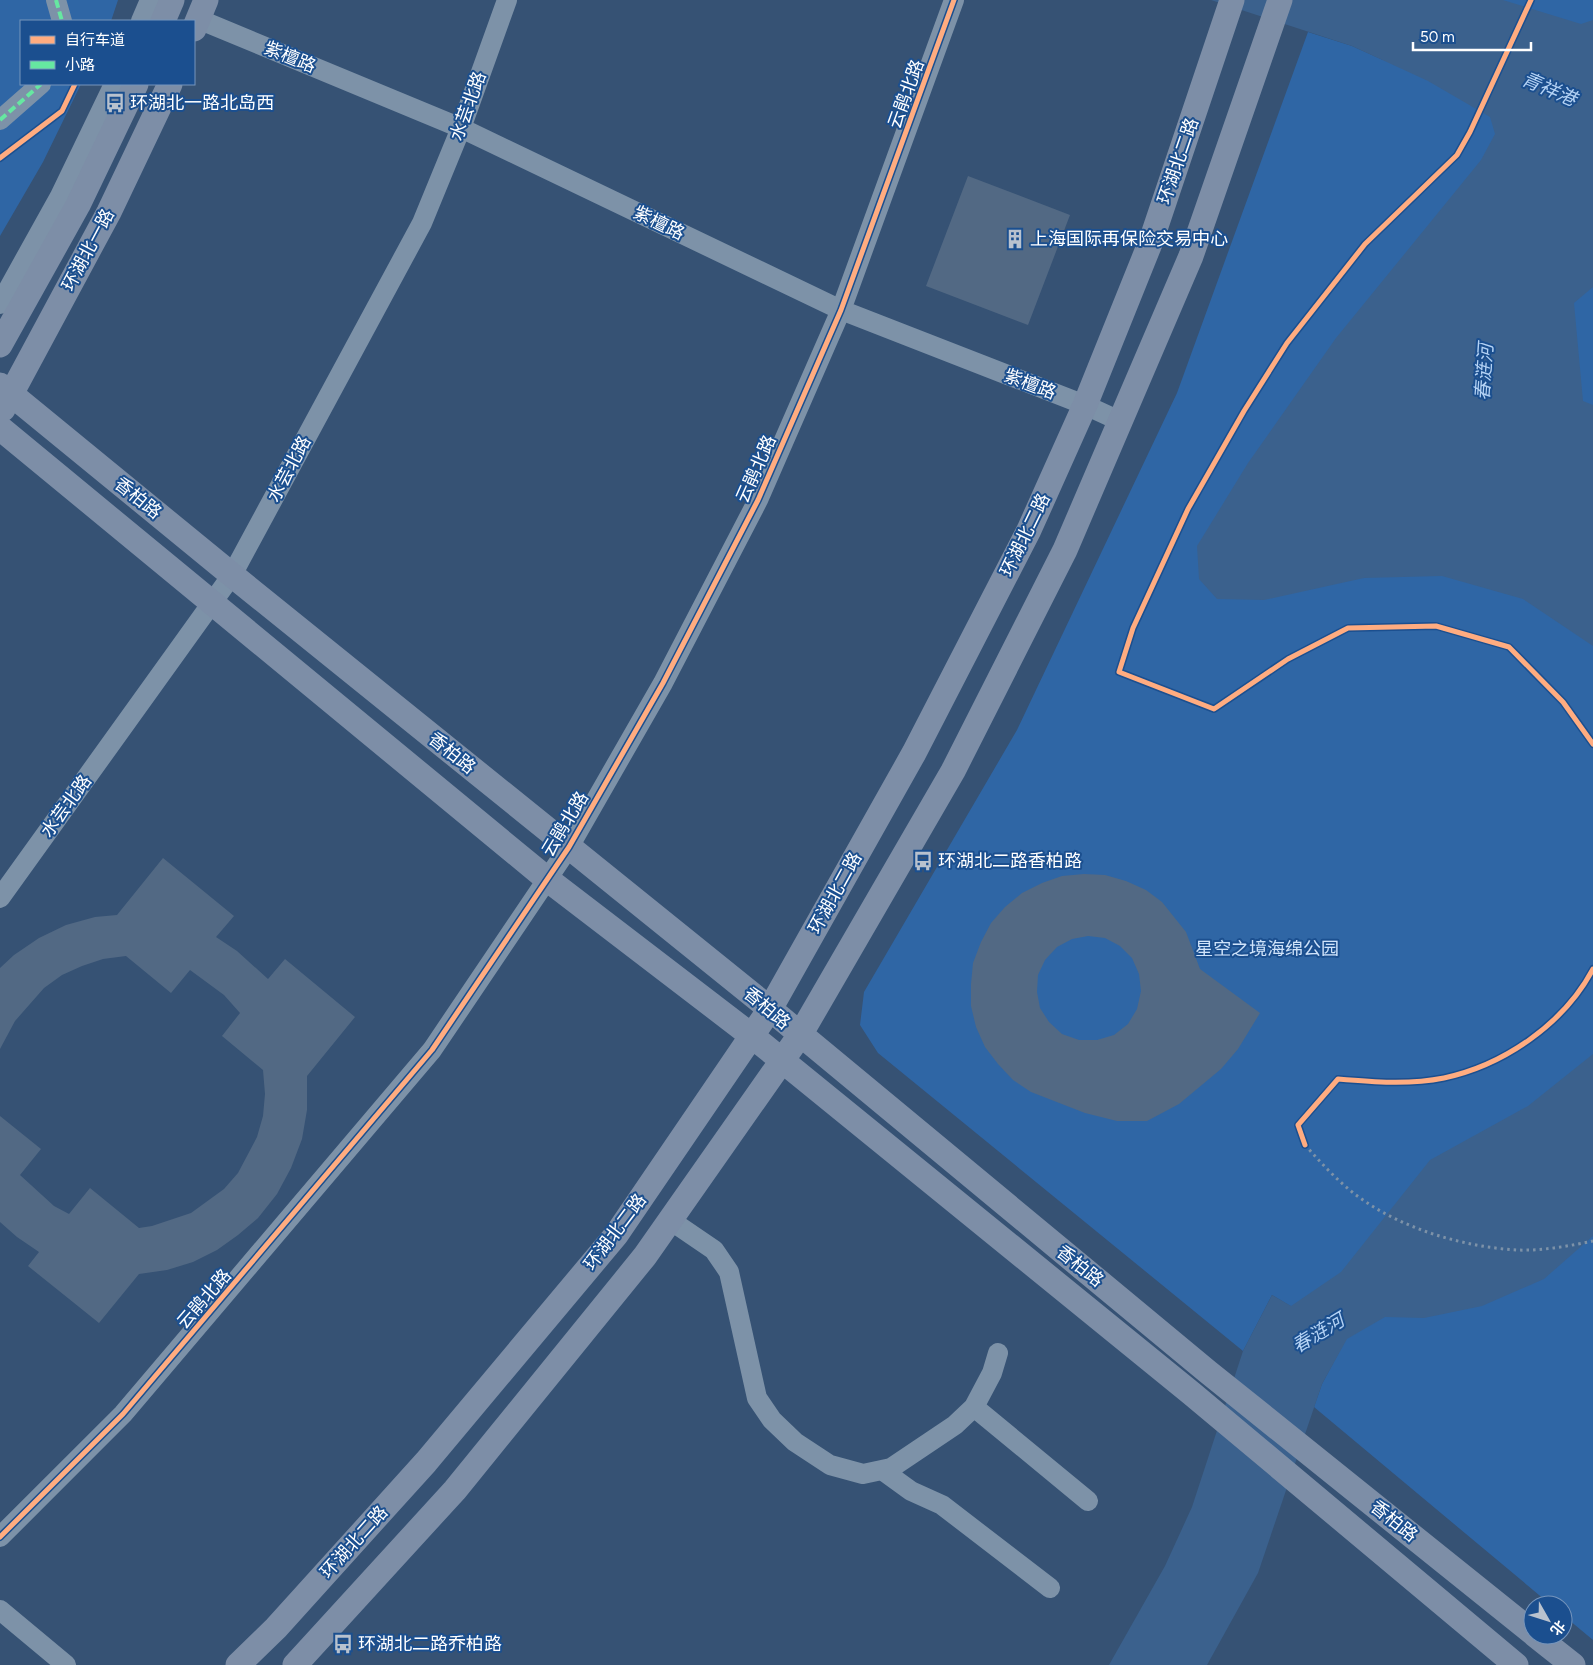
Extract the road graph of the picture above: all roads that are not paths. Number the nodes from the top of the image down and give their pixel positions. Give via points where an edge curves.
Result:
1 (56, 0) edge
2 (150, 0) edge
3 (172, 0) edge
4 (507, 0) edge
5 (954, 0) edge
6 (1280, 0) edge
7 (1229, 11) edge
8 (199, 16) edge
9 (62, 20) edge
10 (141, 20) edge
11 (163, 20) edge
12 (40, 85) edge
13 (114, 85) edge
14 (136, 85) edge
15 (170, 85) edge
16 (0, 120) edge
17 (461, 128) junction
18 (0, 304) edge
19 (841, 310) junction
20 (0, 345) edge
21 (4, 398) edge
22 (1084, 405) junction
23 (1122, 422) junction
24 (0, 428) edge
25 (232, 576) junction
26 (211, 604) junction
27 (569, 847) junction
28 (547, 879) junction
29 (0, 898) edge
30 (770, 1009) junction
31 (800, 1035) junction
32 (752, 1036) junction
33 (782, 1060) junction
34 (670, 1220) junction
35 (998, 1353) dead end
36 (974, 1407) junction
37 (882, 1470) junction
38 (1088, 1501) dead end
39 (0, 1537) edge
40 (1050, 1588) dead end
41 (0, 1610) edge
42 (1523, 1625) edge
43 (1547, 1645) edge
44 (66, 1665) edge
45 (238, 1665) edge
46 (295, 1665) edge
47 (1516, 1665) edge
48 (1572, 1665) edge

1 - 9 street
2 - 10 street
3 - 11 main road
4 - 17 street, 水芸北路
5 - 19 street, 云鹃北路
6 - 23 main road, 环湖北二路 via 1191,256
7 - 22 main road, 环湖北二路 via 1151,241
8 - 17 street, 紫檀路
12 - 16 street
13 - 18 street via 60,196
14 - 20 main road, 环湖北一路 via 78,205
15 - 21 main road, 环湖北一路 via 109,212
17 - 19 street, 紫檀路
17 - 25 street, 水芸北路 via 422,223
19 - 22 street, 紫檀路
19 - 27 street, 云鹃北路 via 758,500 663,683
21 - 25 main road, 香柏路
22 - 23 street, 紫檀路
22 - 30 main road, 环湖北二路 via 1029,530 918,744
23 - 31 main road, 环湖北二路 via 1065,550 953,771
24 - 26 main road, 香柏路
25 - 26 street, 水芸北路
25 - 27 main road, 香柏路
26 - 28 main road, 香柏路
26 - 29 street, 水芸北路
27 - 28 street, 云鹃北路
27 - 30 main road, 香柏路
28 - 32 main road, 香柏路
28 - 39 street, 云鹃北路 via 432,1050 123,1414
30 - 31 main road, 香柏路
30 - 32 main road, 环湖北二路
31 - 33 main road, 环湖北二路
31 - 42 main road, 香柏路 via 1208,1372
32 - 33 main road, 香柏路
32 - 45 main road, 环湖北二路 via 616,1235 426,1462 276,1628
33 - 34 main road, 环湖北二路
33 - 47 main road, 香柏路 via 1191,1393
34 - 37 street via 714,1250 729,1272 757,1398 772,1420 795,1442 830,1465 863,1474
34 - 46 main road, 环湖北二路 via 645,1256 454,1490
35 - 36 street via 992,1373
36 - 37 street via 955,1425 891,1468
36 - 38 street
37 - 40 street via 911,1491 942,1505
41 - 44 street
43 - 48 main road, 香柏路

